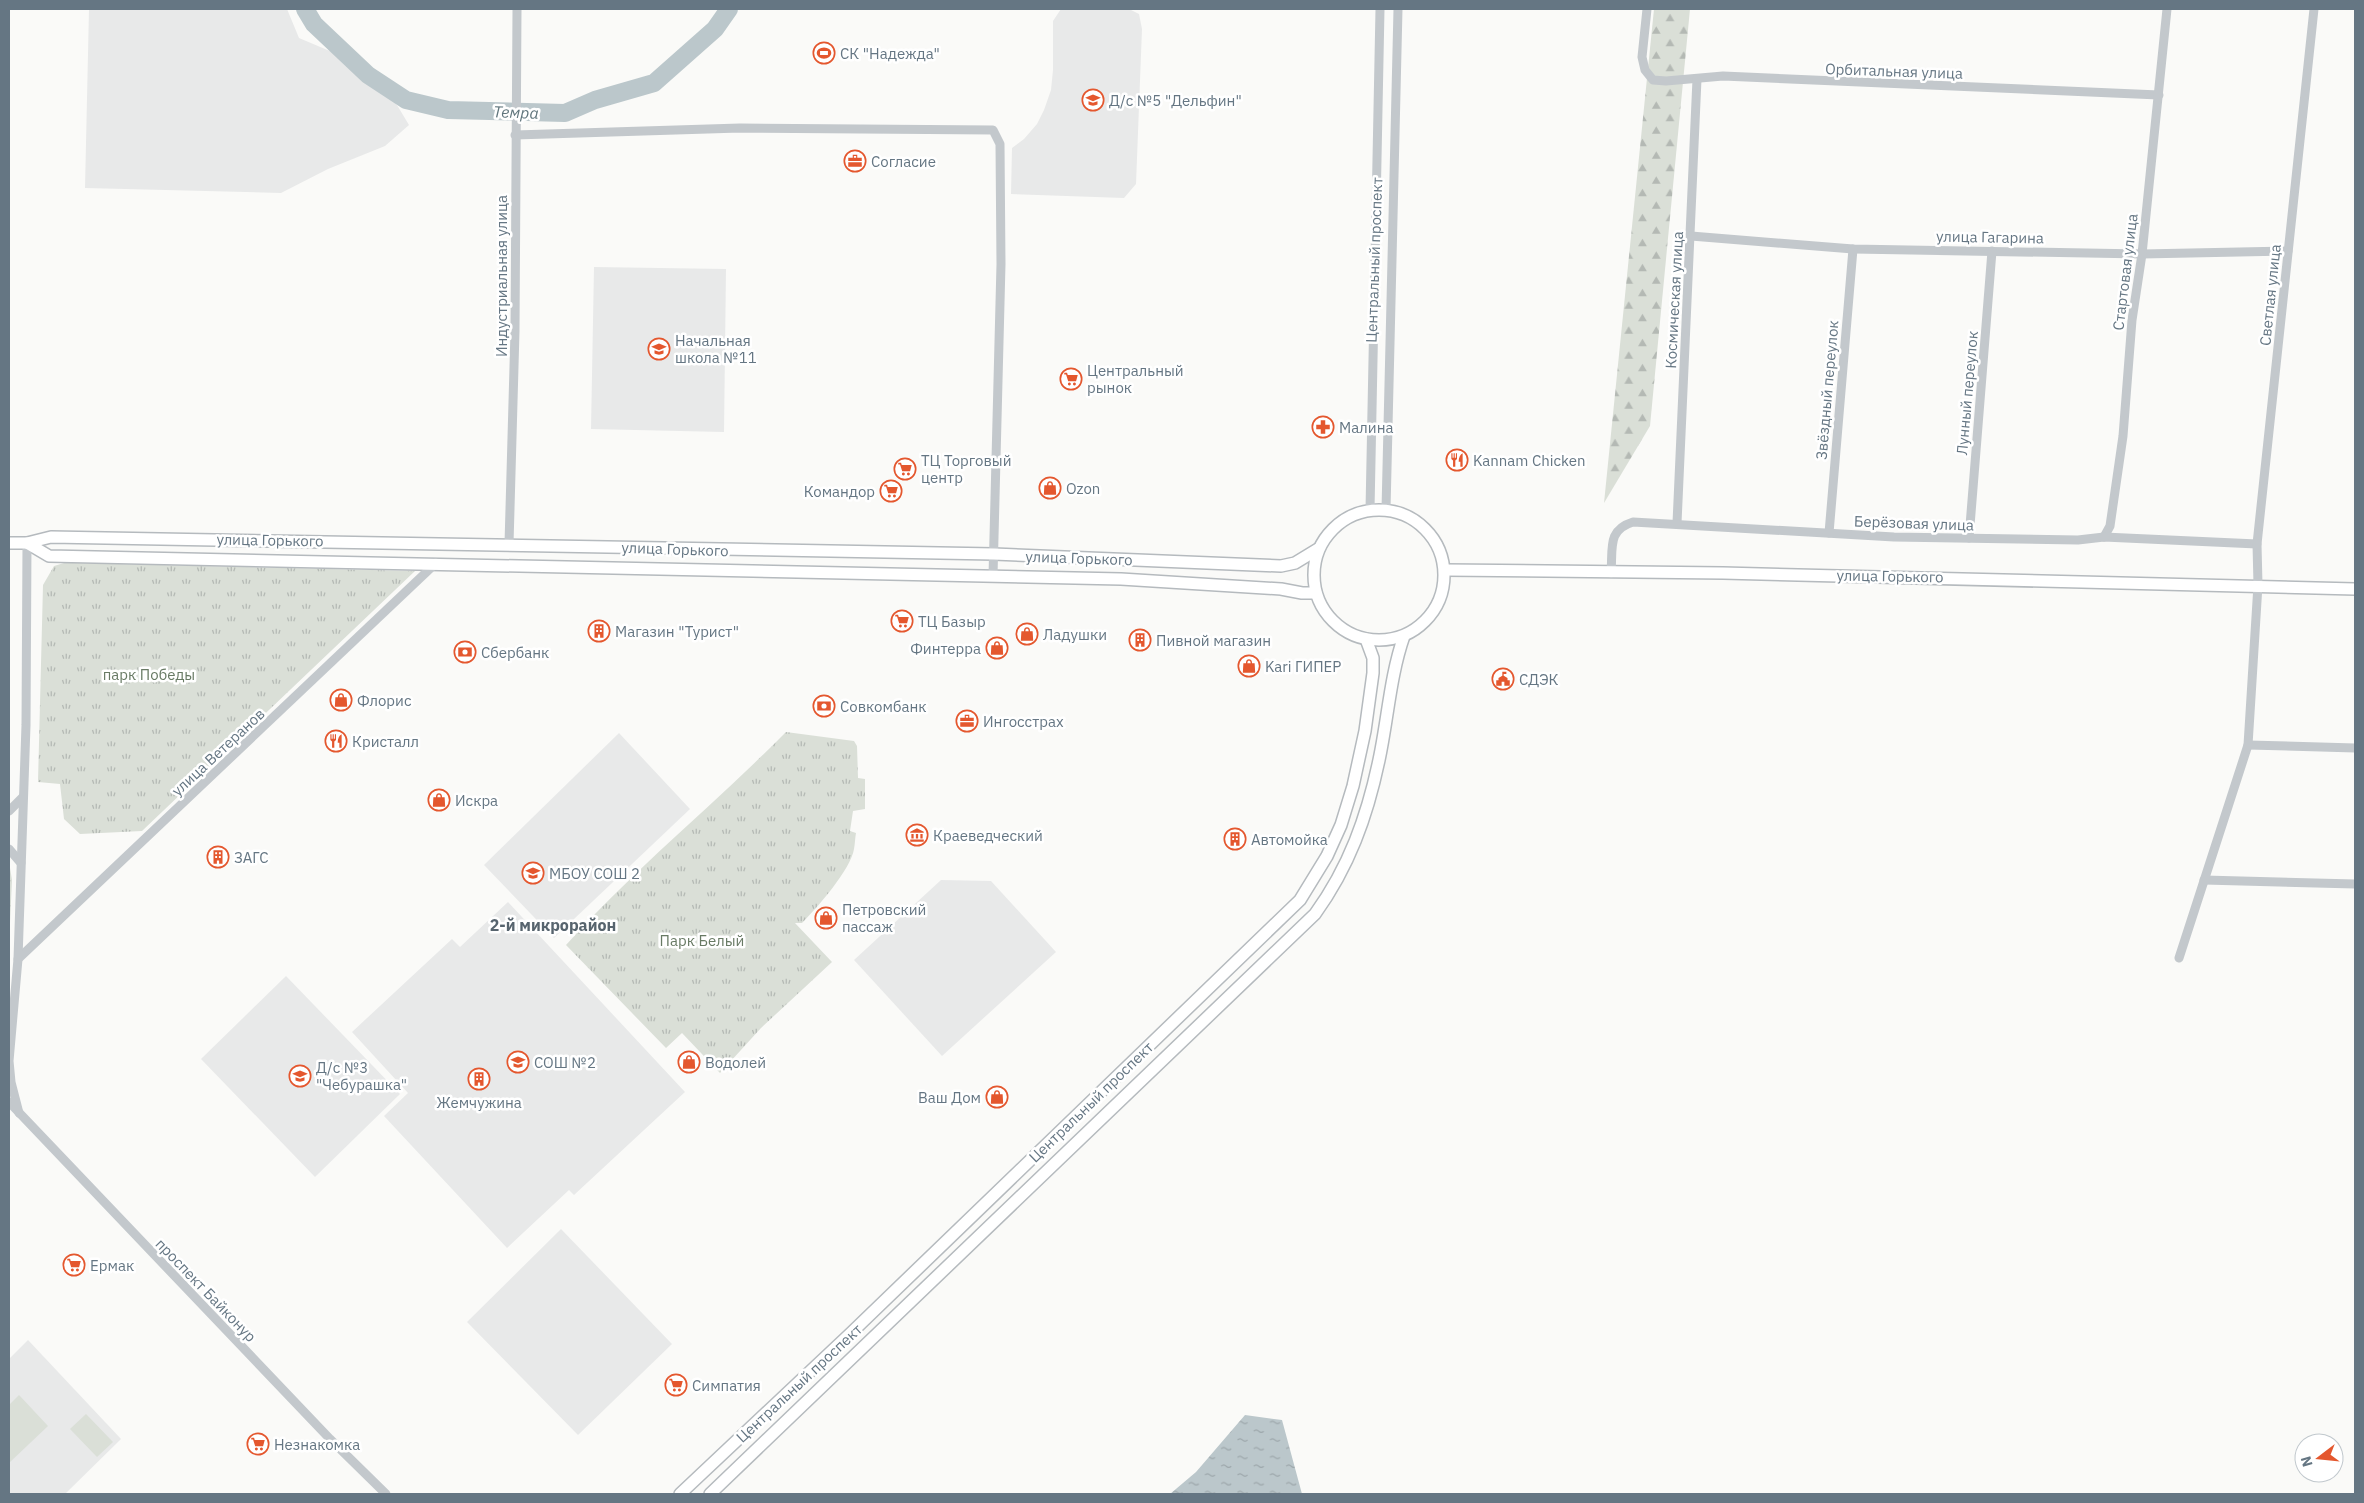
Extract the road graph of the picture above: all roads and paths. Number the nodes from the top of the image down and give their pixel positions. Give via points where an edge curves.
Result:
1 (517, 9) edge
2 (1380, 9) edge
3 (1398, 9) edge
4 (1647, 9) edge
5 (2167, 9) edge
6 (2314, 9) edge
7 (1697, 79) junction
8 (2159, 95) junction
9 (515, 135) junction
10 (1691, 236) junction
11 (1853, 249) junction
12 (1992, 251) junction
13 (2288, 251) junction
14 (2142, 254) junction
15 (1370, 510) junction
16 (1386, 510) junction
17 (1677, 523) junction
18 (1829, 533) junction
19 (2104, 537) junction
20 (1969, 538) junction
21 (9, 543) edge
22 (27, 543) junction
23 (509, 544) junction
24 (2257, 544) junction
25 (1318, 549) junction
26 (994, 554) junction
27 (436, 563) junction
28 (508, 565) junction
29 (1446, 570) junction
30 (1611, 573) junction
31 (993, 576) junction
32 (2258, 585) junction
33 (2355, 589) edge
34 (1316, 593) junction
35 (1404, 636) junction
36 (1366, 639) junction
37 (2248, 745) junction
38 (2355, 748) edge
39 (23, 797) junction
40 (9, 811) edge
41 (9, 849) edge
42 (1328, 856) junction
43 (21, 862) junction
44 (1346, 865) junction
45 (2204, 880) junction
46 (2355, 884) edge
47 (2180, 958) dead end
48 (18, 959) junction
49 (9, 1061) edge
50 (9, 1102) edge
51 (19, 1114) junction
52 (1012, 1177) junction
53 (1025, 1192) junction
54 (386, 1494) edge
55 (680, 1494) edge
56 (710, 1494) edge

1 - 9 street, Индустриальная улица
2 - 15 street, Центральный проспект
3 - 16 street, Центральный проспект
4 - 7 street, Орбитальная улица via 1642,57 1645,70 1654,80
5 - 8 street, Стартовая улица
6 - 13 street, Светлая улица
7 - 8 street, Орбитальная улица via 1723,76
7 - 10 street, Космическая улица
8 - 14 street, Стартовая улица
9 - 23 street, Индустриальная улица via 515,331
9 - 26 street via 740,128 993,130 1000,144 1001,171
10 - 11 street, улица Гагарина
10 - 17 street, Космическая улица
11 - 12 street, улица Гагарина
11 - 18 street, Звёздный переулок
12 - 14 street, улица Гагарина
12 - 20 street, Лунный переулок
13 - 14 street, улица Гагарина
13 - 24 street, Светлая улица
14 - 19 street, Стартовая улица via 2132,320 2124,436 2110,526
15 - 16 main road
15 - 25 main road via 1353,515 1338,525
16 - 29 main road via 1410,518 1430,534 1439,548
17 - 18 street, Берёзовая улица
17 - 30 street, Берёзовая улица via 1633,522 1620,526 1614,534
18 - 20 street, Берёзовая улица
19 - 20 street, Берёзовая улица via 2091,540
19 - 24 street, Берёзовая улица
21 - 22 main road, улица Горького
22 - 23 main road, улица Горького via 58,538
22 - 27 main road, улица Горького via 49,556
22 - 39 street
23 - 26 main road, улица Горького
23 - 28 main road
24 - 32 street, Светлая улица
25 - 26 main road, улица Горького via 1296,563 1281,566
25 - 34 main road via 1314,569
26 - 31 street
27 - 28 main road, улица Горького
27 - 48 street, улица Ветеранов
28 - 31 main road, улица Горького
29 - 30 main road, улица Горького
29 - 35 main road via 1441,597 1434,612 1426,622
30 - 32 main road, улица Горького
31 - 34 main road, улица Горького via 1122,579
32 - 33 main road, улица Горького
32 - 37 street, Светлая улица
34 - 36 main road via 1338,626
35 - 36 main road
35 - 44 main road, Центральный проспект via 1396,658 1372,789
36 - 42 main road, Центральный проспект via 1374,658 1365,731 1353,786
37 - 38 street
37 - 45 street, Светлая улица
39 - 40 street
39 - 43 street
41 - 43 street
42 - 44 main road
42 - 52 main road, Центральный проспект via 1300,900
43 - 48 street
44 - 53 main road, Центральный проспект via 1315,914 1286,944
45 - 46 street
45 - 47 street, Светлая улица
48 - 49 street
49 - 51 street
50 - 51 street, проспект Байконур
51 - 54 street, проспект Байконур
52 - 53 main road
52 - 55 main road, Центральный проспект
53 - 56 main road, Центральный проспект

